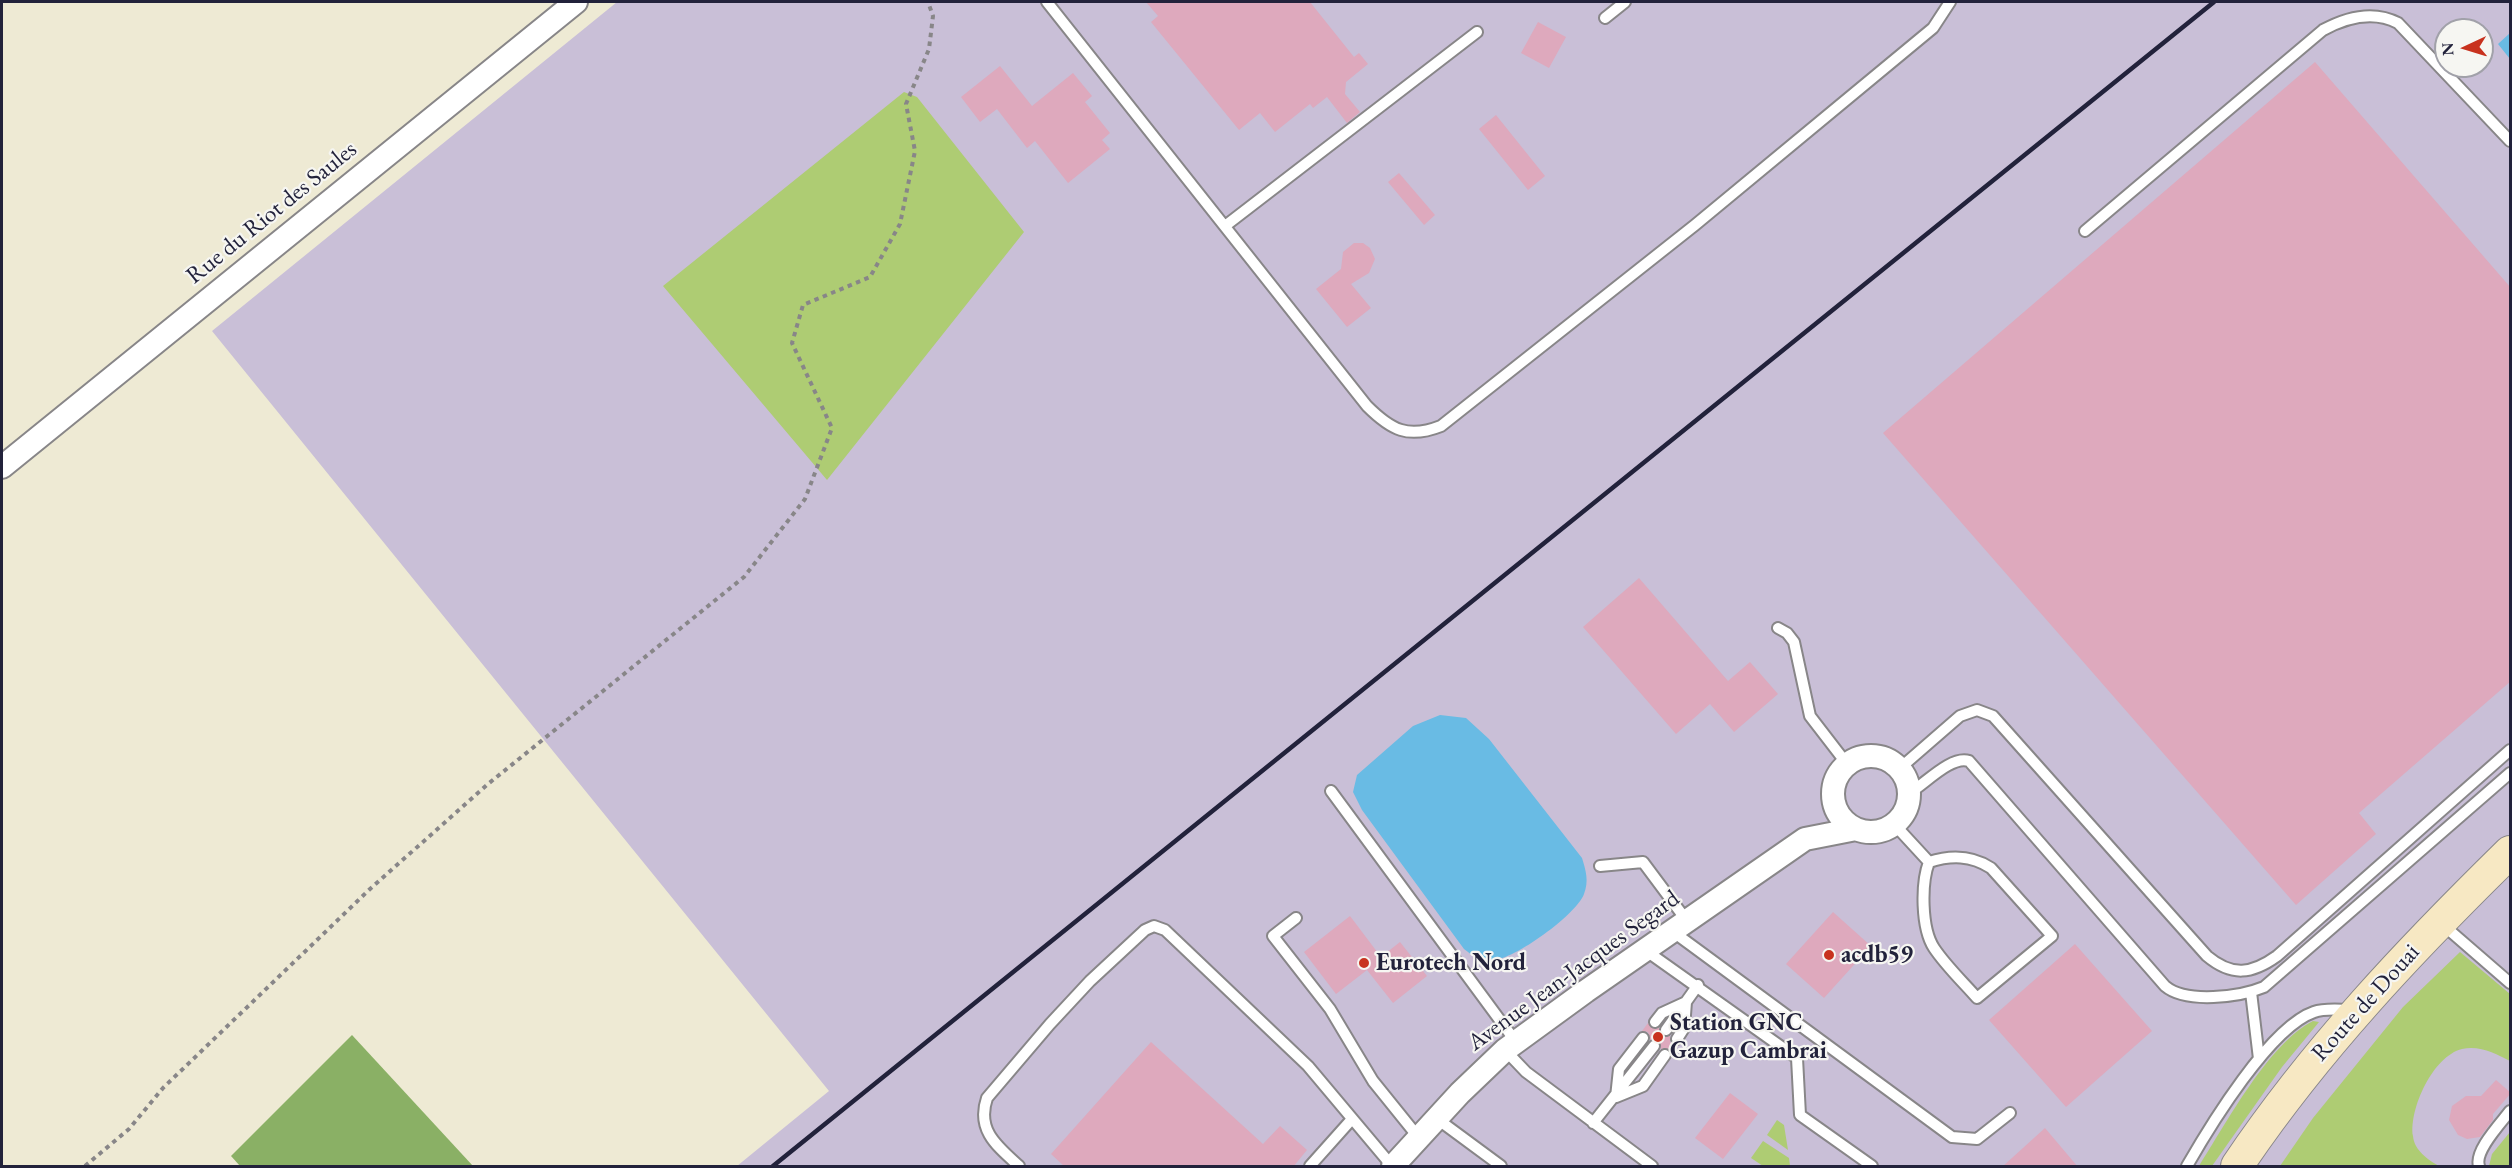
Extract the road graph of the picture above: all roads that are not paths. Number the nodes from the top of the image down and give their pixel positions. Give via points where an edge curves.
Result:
1 (576, 2) edge
2 (1047, 2) edge
3 (1625, 2) edge
4 (1950, 2) edge
5 (1605, 18) dead end
6 (1477, 32) dead end
7 (2511, 141) edge
8 (1225, 226) junction
9 (2085, 231) dead end
10 (2, 467) edge
11 (1778, 628) dead end
12 (2511, 750) edge
13 (1847, 764) junction
14 (1899, 769) junction
15 (2511, 773) edge
16 (1331, 791) dead end
17 (1833, 794) junction
18 (1908, 794) junction
19 (1894, 824) junction
20 (1856, 829) junction
21 (1805, 840) junction
22 (2511, 852) edge
23 (1929, 862) junction
24 (1600, 866) dead end
25 (1296, 918) dead end
26 (2440, 922) junction
27 (1680, 926) junction
28 (1645, 950) junction
29 (2511, 983) edge
30 (1698, 985) junction
31 (2251, 992) junction
32 (1686, 1002) junction
33 (2357, 1009) junction
34 (1655, 1022) dead end
35 (1666, 1030) dead end
36 (1643, 1038) dead end
37 (1677, 1039) dead end
38 (1511, 1046) junction
39 (1654, 1046) dead end
40 (1665, 1055) dead end
41 (2259, 1059) junction
42 (1616, 1097) junction
43 (2511, 1111) edge
44 (2010, 1113) dead end
45 (1436, 1118) junction
46 (1352, 1119) junction
47 (1593, 1123) junction
48 (1419, 1138) junction
49 (1019, 1167) edge
50 (1310, 1167) edge
51 (1393, 1167) edge
52 (1501, 1167) edge
53 (1652, 1167) edge
54 (1872, 1167) edge
55 (2187, 1167) edge
56 (2237, 1167) edge
57 (2479, 1167) edge

1 - 10 street, Rue du Riot des Saules
2 - 8 lane
3 - 5 lane
4 - 8 lane via 1933,28 1695,225 1441,426 1425,432 1398,430 1381,421
6 - 8 lane
7 - 9 lane via 2398,23 2387,17 2359,16 2323,30
11 - 13 lane via 1794,642 1810,716
12 - 14 lane via 2277,956 2255,969 2240,971 2222,967 2207,956 1993,716 1977,710 1960,716
13 - 14 street via 1874,756
13 - 17 street via 1837,777
14 - 18 street
15 - 31 lane via 2275,978
16 - 38 lane
17 - 20 street via 1839,815
17 - 21 street, Avenue Jean-Jacques Segard
18 - 19 street via 1904,811
18 - 31 lane via 1951,763 1969,761 2172,992 2222,996
19 - 20 street via 1873,831
19 - 23 lane
20 - 21 street, Avenue Jean-Jacques Segard
21 - 27 street, Avenue Jean-Jacques Segard
22 - 26 main road, Route de Douai
23 - 23 lane via 1924,886 1928,934 1934,947 1977,998 2052,936 1980,860 1954,857
24 - 27 lane via 1643,862
25 - 48 lane via 1273,936 1330,1009 1373,1081
26 - 29 lane
26 - 33 main road, Route de Douai
27 - 28 street, Avenue Jean-Jacques Segard
27 - 44 lane via 1952,1137 1977,1139
28 - 30 lane
28 - 38 street, Avenue Jean-Jacques Segard
30 - 32 lane
30 - 54 lane via 1797,1058 1800,1115
31 - 41 lane
32 - 34 lane via 1662,1013
32 - 35 lane
32 - 37 lane via 1684,1028
33 - 41 lane via 2314,1012 2280,1035
33 - 56 main road, Route de Douai via 2276,1108
36 - 42 lane via 1619,1069
38 - 45 street, Avenue Jean-Jacques Segard
38 - 47 lane via 1526,1072
39 - 42 lane
40 - 42 lane via 1643,1086
41 - 55 lane
42 - 47 lane
43 - 57 lane via 2484,1145 2477,1162
45 - 48 street, Avenue Jean-Jacques Segard
45 - 52 lane
46 - 49 lane via 1308,1066 1165,930 1154,926 1090,981 987,1098 986,1132
46 - 50 lane
46 - 51 lane
47 - 53 lane
48 - 51 street, Avenue Jean-Jacques Segard

